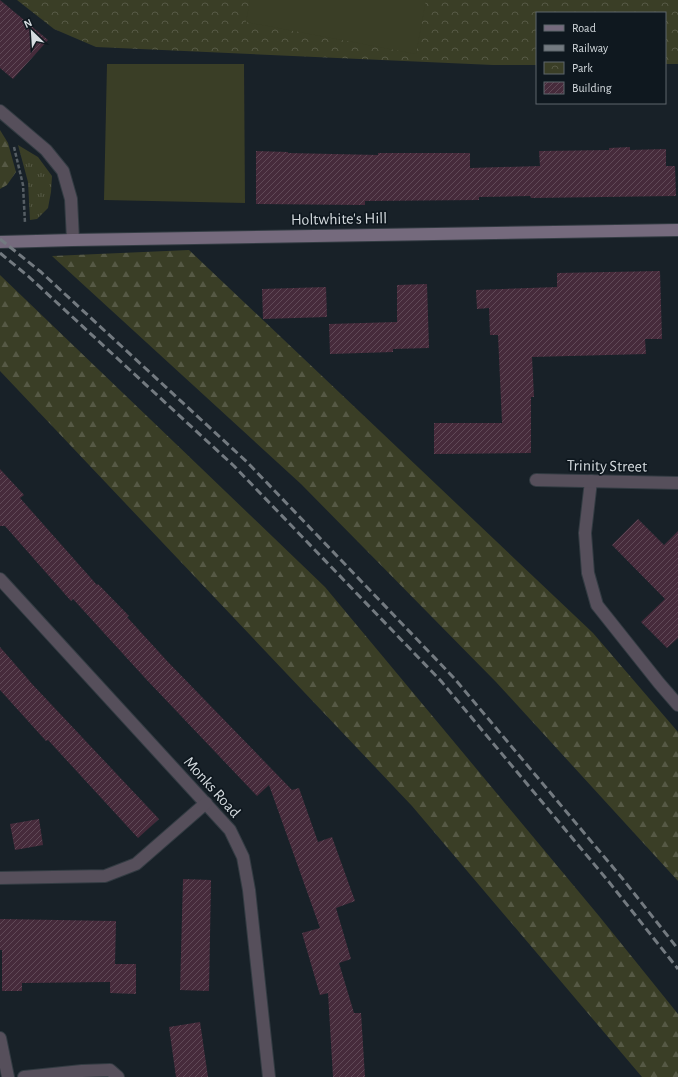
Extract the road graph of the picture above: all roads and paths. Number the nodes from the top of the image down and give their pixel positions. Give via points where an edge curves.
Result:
1 (0, 111) edge
2 (12, 142) dead end
3 (678, 230) edge
4 (73, 240) junction
5 (27, 241) junction
6 (0, 242) edge
7 (536, 480) dead end
8 (591, 481) junction
9 (678, 483) edge
10 (0, 580) edge
11 (678, 705) edge
12 (206, 803) junction
13 (0, 878) edge
14 (0, 1038) edge
15 (8, 1077) edge
16 (24, 1077) edge
17 (118, 1077) edge
18 (269, 1077) edge

1 - 4 street via 46,150 63,171 71,199
2 - 5 path via 23,185
3 - 4 street, Holtwhite's Hill
4 - 5 street, Holtwhite's Hill
5 - 6 street, Holtwhite's Hill
7 - 8 street, Trinity Street
8 - 9 street, Trinity Street
8 - 11 street via 585,533 588,573 597,605
10 - 12 street, Monks Road
12 - 13 street via 136,864 105,876
12 - 18 street, Monks Road via 230,830 244,857 250,890
14 - 15 street
16 - 17 street via 110,1070

